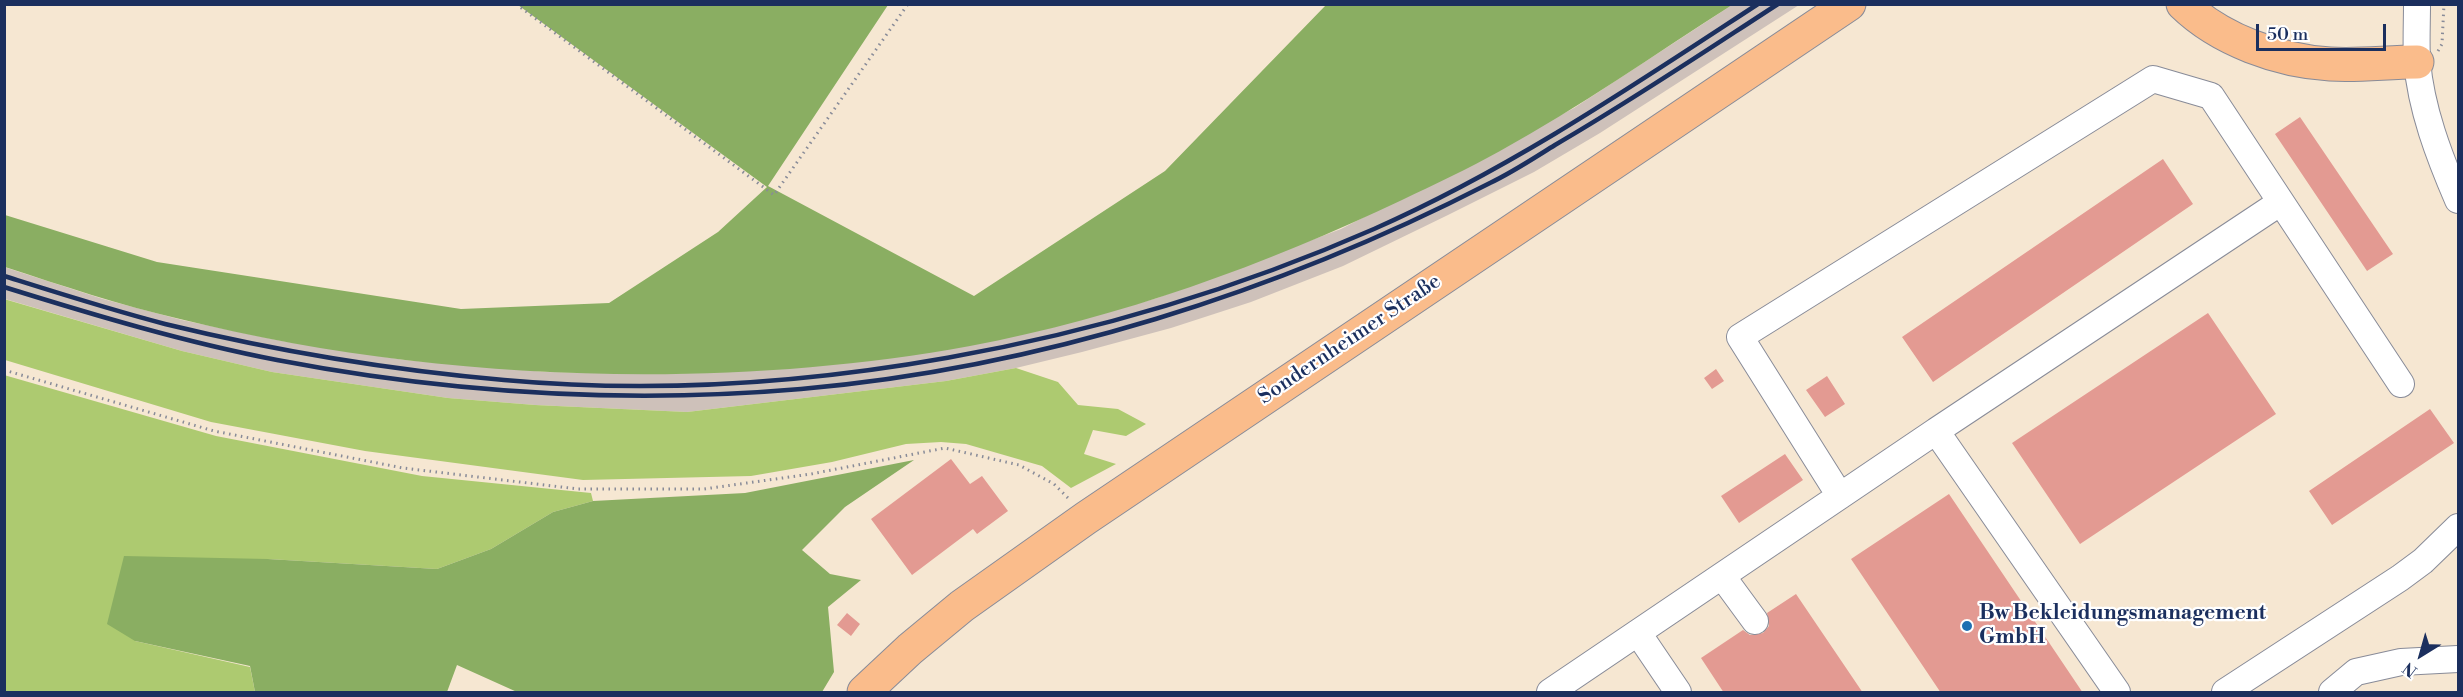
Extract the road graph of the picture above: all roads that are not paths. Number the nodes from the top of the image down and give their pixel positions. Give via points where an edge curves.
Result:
1 (1849, 4) edge
2 (2183, 4) edge
3 (2417, 4) edge
4 (2425, 60) junction
5 (2458, 200) edge
6 (2281, 202) junction
7 (2401, 384) dead end
8 (1936, 431) junction
9 (1840, 496) junction
10 (2458, 527) edge
11 (1722, 576) junction
12 (1755, 621) dead end
13 (1638, 633) junction
14 (2458, 659) edge
15 (1579, 685) edge
16 (2116, 692) edge
17 (864, 693) edge
18 (1550, 693) edge
19 (1678, 693) edge
20 (2225, 693) edge
21 (2332, 693) edge

1 - 17 main road, Sondernheimer Straße via 1086,518 962,606
2 - 4 main road via 2236,41 2286,58 2332,64
3 - 4 street
4 - 5 street via 2427,114
6 - 7 street
6 - 8 street
6 - 9 street via 2211,96 2153,79 1740,337
8 - 9 street
8 - 16 street
9 - 11 street
10 - 20 street via 2400,578
11 - 12 street
11 - 13 street
13 - 15 street
13 - 19 street
14 - 21 street via 2401,662 2356,672
15 - 18 street

